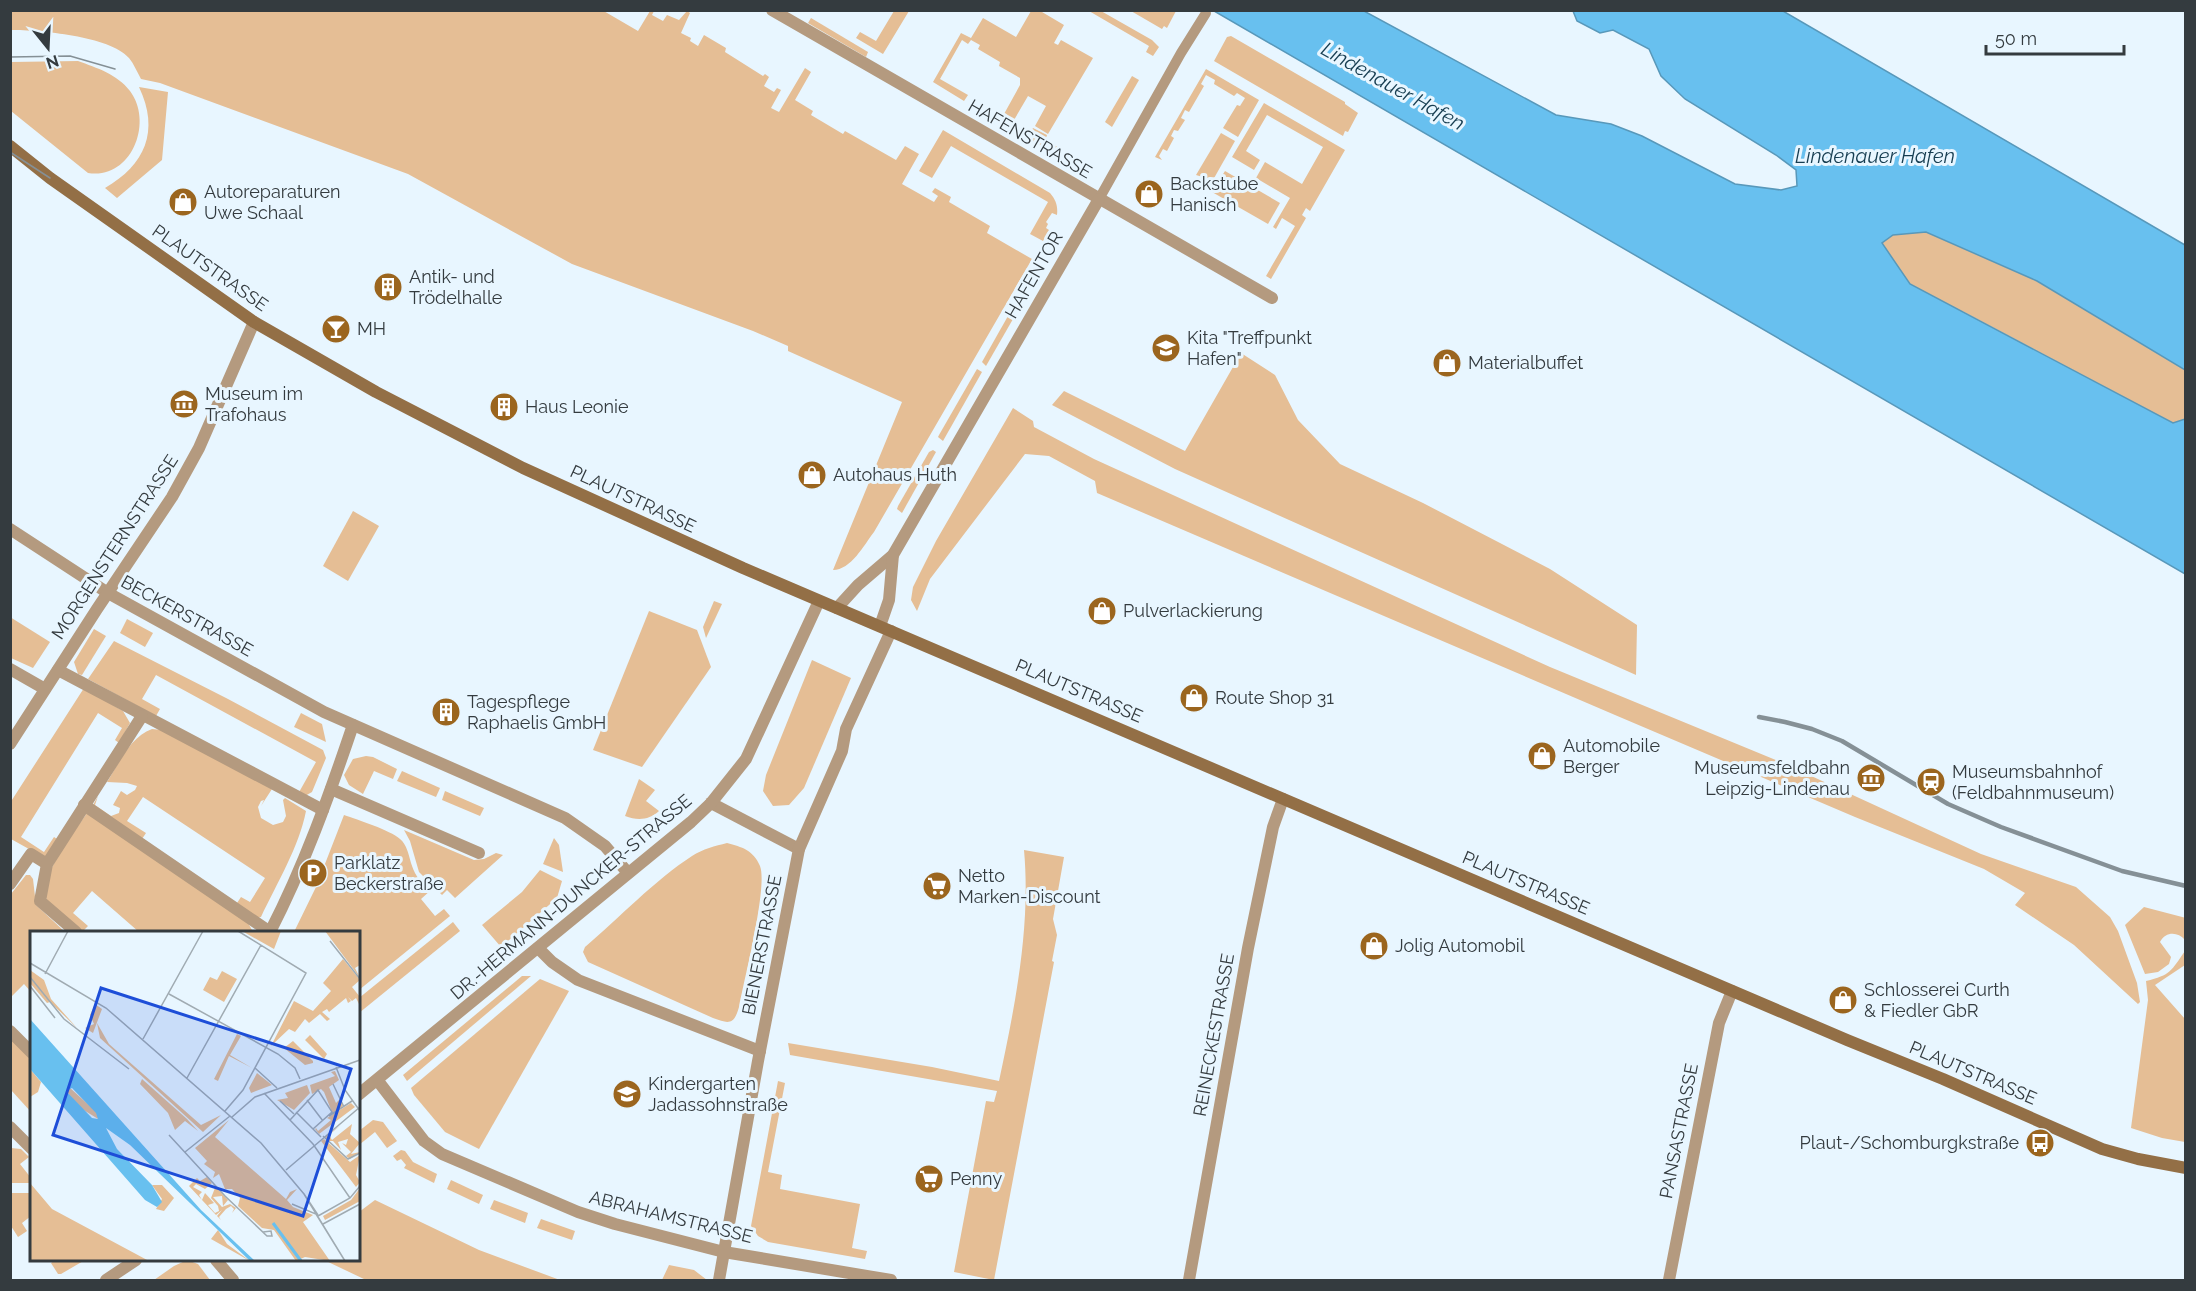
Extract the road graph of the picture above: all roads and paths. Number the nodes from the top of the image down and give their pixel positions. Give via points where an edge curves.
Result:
1 (772, 10) edge
2 (1206, 13) dead end
3 (10, 146) edge
4 (1099, 200) junction
5 (1272, 298) dead end
6 (254, 322) junction
7 (10, 529) edge
8 (893, 555) junction
9 (108, 593) junction
10 (819, 601) junction
11 (837, 608) junction
12 (885, 628) junction
13 (10, 669) edge
14 (58, 670) junction
15 (45, 689) junction
16 (142, 716) junction
17 (353, 725) junction
18 (10, 744) edge
19 (332, 789) junction
20 (1283, 799) junction
21 (711, 803) junction
22 (84, 805) junction
23 (323, 810) junction
24 (799, 849) junction
25 (479, 853) dead end
26 (47, 864) junction
27 (628, 873) junction
28 (10, 884) edge
29 (74, 931) edge
30 (269, 931) edge
31 (270, 931) edge
32 (538, 948) junction
33 (1732, 991) junction
34 (10, 1031) edge
35 (30, 1051) edge
36 (760, 1051) junction
37 (378, 1081) junction
38 (360, 1094) edge
39 (10, 1126) edge
40 (30, 1147) edge
41 (2186, 1168) edge
42 (724, 1252) junction
43 (217, 1261) edge
44 (120, 1264) edge
45 (106, 1281) edge
46 (233, 1281) edge
47 (719, 1281) edge
48 (891, 1281) edge
49 (1189, 1281) edge
50 (1669, 1281) edge

1 - 4 street, HAFENSTRASSE
2 - 4 street, HAFENTOR
3 - 6 main road, PLAUTSTRASSE
4 - 5 street, HAFENSTRASSE
4 - 8 street, HAFENTOR
6 - 9 street, MORGENSTERNSTRASSE via 199,448 172,497
6 - 10 main road, PLAUTSTRASSE via 383,396 523,468
7 - 9 street, BECKERSTRASSE
8 - 11 street, HAFENTOR
8 - 12 street, HAFENTOR
9 - 14 street, MORGENSTERNSTRASSE
9 - 17 street, BECKERSTRASSE
10 - 11 main road, PLAUTSTRASSE
10 - 21 street, DR.-HERMANN-DUNCKER-STRASSE via 746,759
11 - 12 main road, PLAUTSTRASSE
12 - 20 main road, PLAUTSTRASSE
12 - 24 street, BIENERSTRASSE via 846,729 842,751
13 - 15 street
14 - 15 street, MORGENSTERNSTRASSE
14 - 16 street
15 - 18 street, MORGENSTERNSTRASSE
16 - 22 street
16 - 23 street
17 - 19 street
17 - 27 street, BECKERSTRASSE via 565,818 605,846
19 - 23 street
19 - 25 street
20 - 33 main road, PLAUTSTRASSE
20 - 49 street, REINECKESTRASSE via 1273,826 1248,948
21 - 24 street
21 - 27 street, DR.-HERMANN-DUNCKER-STRASSE
22 - 26 street
22 - 30 street
23 - 31 street
24 - 36 street, BIENERSTRASSE
26 - 28 street via 31,854
26 - 29 street via 40,901
27 - 32 street, DR.-HERMANN-DUNCKER-STRASSE
32 - 36 street via 578,980
32 - 37 street, DR.-HERMANN-DUNCKER-STRASSE
33 - 41 main road, PLAUTSTRASSE via 2102,1149
33 - 50 street, PANSASTRASSE via 1719,1023
34 - 35 street
36 - 42 street, BIENERSTRASSE
37 - 38 street, DR.-HERMANN-DUNCKER-STRASSE
37 - 42 street, ABRAHAMSTRASSE via 424,1141 442,1154 578,1212
39 - 40 street
42 - 47 street, BIENERSTRASSE
42 - 48 street, ABRAHAMSTRASSE
43 - 46 street
44 - 45 street

